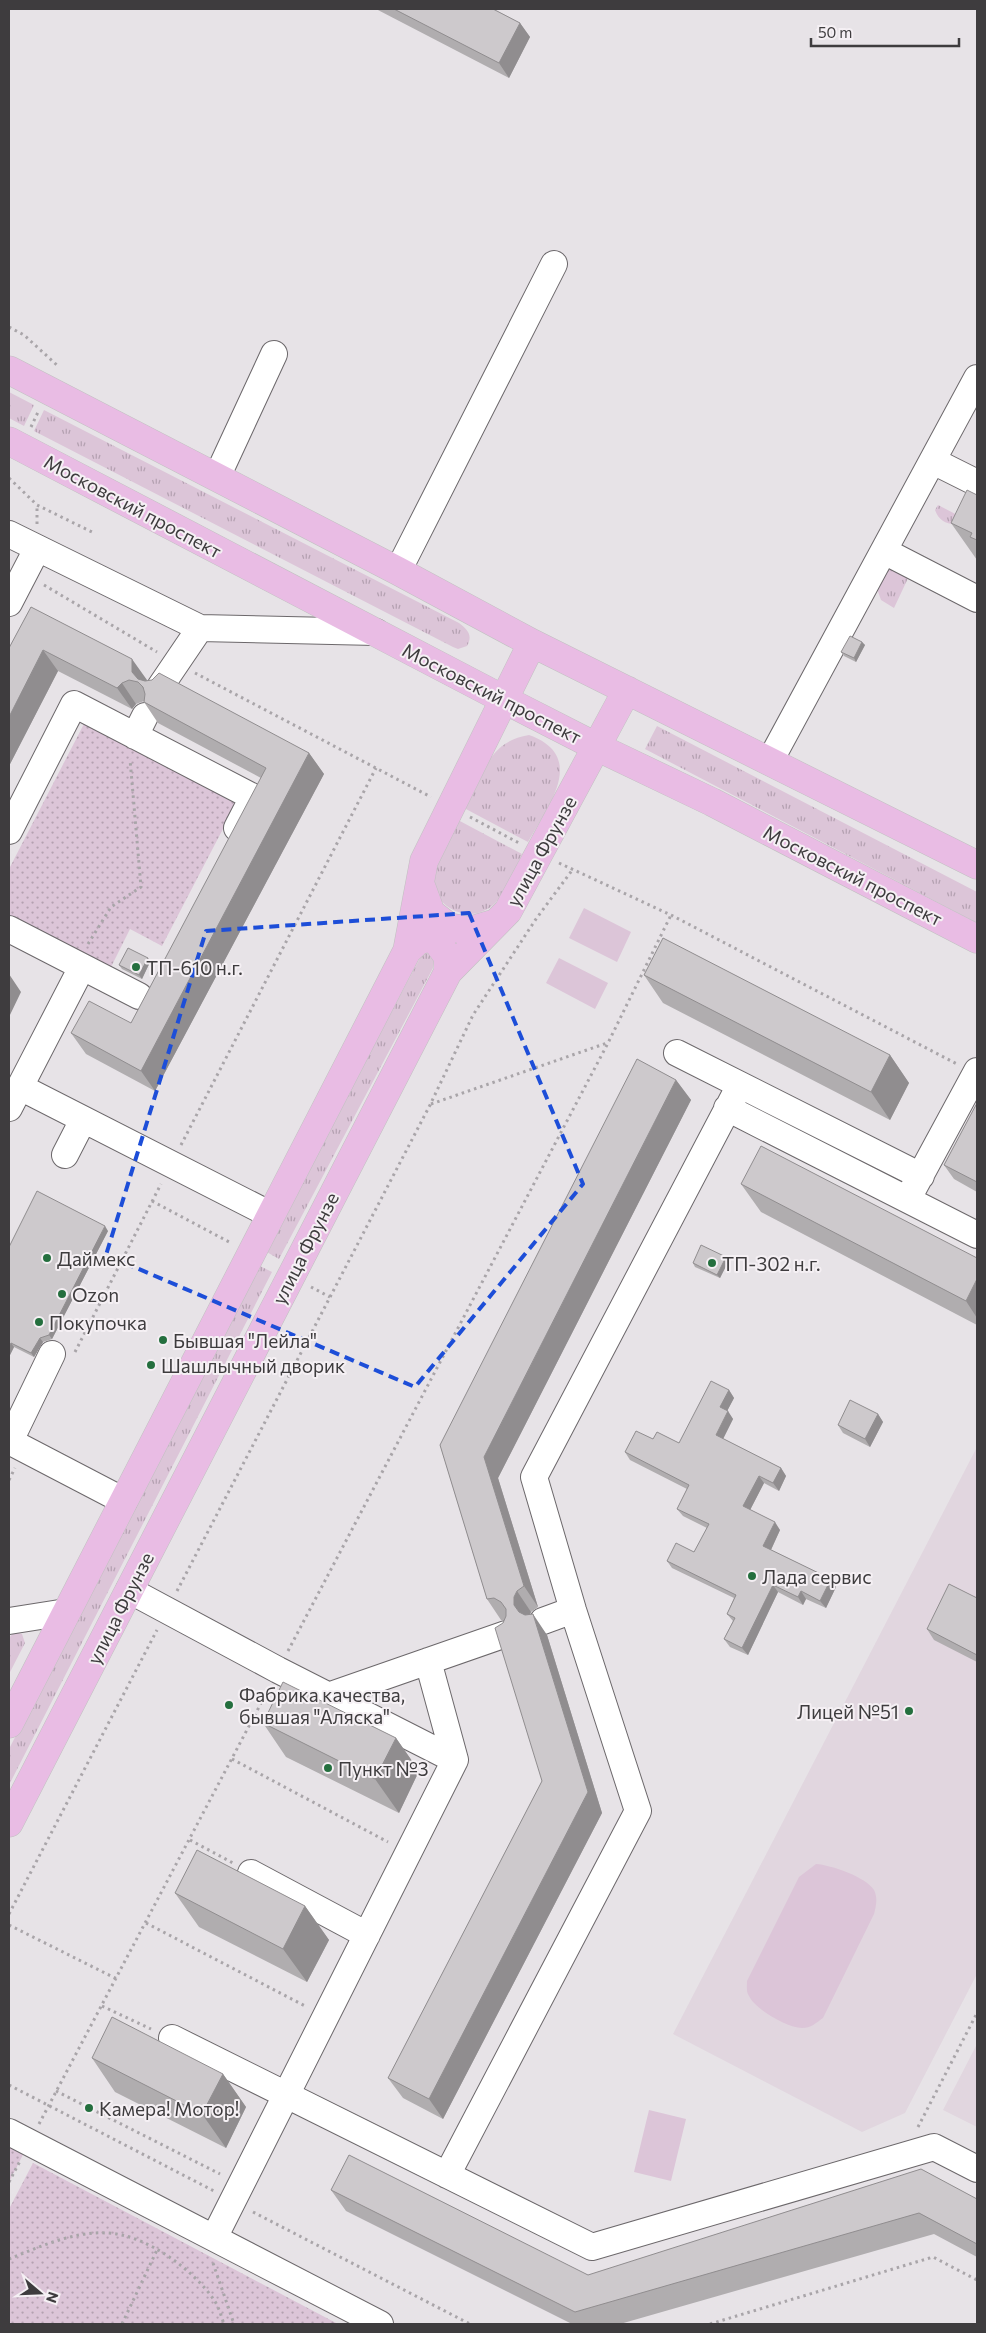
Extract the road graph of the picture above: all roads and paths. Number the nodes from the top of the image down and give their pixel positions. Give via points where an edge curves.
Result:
1 (554, 264) dead end
2 (9, 327) edge
3 (274, 354) dead end
4 (59, 367) dead end
5 (9, 370) edge
6 (977, 378) edge
7 (40, 408) dead end
8 (20, 434) edge
9 (933, 461) junction
10 (218, 477) junction
11 (9, 478) edge
12 (977, 484) edge
13 (92, 532) dead end
14 (9, 534) edge
15 (37, 549) junction
16 (884, 551) junction
17 (398, 571) junction
18 (977, 599) edge
19 (9, 603) edge
20 (200, 628) junction
21 (376, 632) junction
22 (532, 643) junction
23 (160, 687) edge
24 (627, 690) junction
25 (503, 699) junction
26 (140, 726) junction
27 (597, 747) junction
28 (770, 761) junction
29 (376, 768) dead end
30 (9, 831) edge
31 (225, 850) edge
32 (977, 865) edge
33 (573, 869) dead end
34 (420, 883) junction
35 (496, 923) junction
36 (9, 929) edge
37 (977, 940) edge
38 (407, 951) junction
39 (79, 965) junction
40 (448, 972) junction
41 (139, 996) dead end
42 (608, 1043) junction
43 (677, 1053) dead end
44 (976, 1072) edge
45 (740, 1085) junction
46 (14, 1098) edge
47 (430, 1105) junction
48 (727, 1108) junction
49 (83, 1120) junction
50 (65, 1155) dead end
51 (172, 1162) junction
52 (921, 1176) junction
53 (908, 1199) junction
54 (271, 1215) junction
55 (977, 1235) edge
56 (61, 1357) joint
57 (14, 1444) edge
58 (9, 1480) edge
59 (124, 1501) junction
60 (129, 1590) junction
61 (573, 1610) junction
62 (167, 1611) junction
63 (66, 1612) junction
64 (9, 1621) edge
65 (543, 1621) dead end
66 (506, 1634) edge
67 (428, 1662) junction
68 (278, 1670) junction
69 (328, 1696) junction
70 (9, 1724) edge
71 (232, 1759) junction
72 (455, 1760) junction
73 (9, 1823) edge
74 (190, 1840) junction
75 (388, 1842) dead end
76 (251, 1873) joint
77 (9, 1914) edge
78 (146, 1923) junction
79 (9, 1925) edge
80 (367, 1935) junction
81 (117, 1978) junction
82 (102, 2006) junction
83 (310, 2009) dead end
84 (977, 2012) edge
85 (172, 2038) joint
86 (56, 2091) junction
87 (286, 2095) junction
88 (19, 2138) edge
89 (903, 2156) junction
90 (977, 2169) edge
91 (220, 2174) dead end
92 (447, 2175) junction
93 (9, 2182) edge
94 (212, 2247) junction
95 (157, 2250) junction
96 (9, 2259) edge
97 (977, 2280) edge
98 (122, 2324) edge
99 (224, 2324) edge
100 (234, 2324) edge
101 (380, 2324) edge
102 (710, 2324) edge

1 - 17 street
2 - 4 path via 24,335
3 - 10 street
5 - 10 main road
6 - 9 street
7 - 8 path
8 - 21 main road, Московский проспект
9 - 12 street
9 - 16 street
10 - 17 main road
11 - 13 path via 37,505
14 - 15 street
15 - 19 street
15 - 20 street
16 - 18 street
16 - 28 street
17 - 22 main road
20 - 21 street
20 - 23 street
21 - 25 main road, Московский проспект
22 - 24 main road
22 - 25 main road
24 - 27 main road, улица Фрунзе
24 - 28 main road
25 - 27 main road, Московский проспект
25 - 34 main road via 424,861
26 - 30 street via 74,704
26 - 31 street via 253,797
26 - 39 path via 130,757 141,886 110,907
27 - 35 main road, улица Фрунзе via 508,911
27 - 37 main road, Московский проспект via 712,802
28 - 32 main road
29 - 51 path
33 - 47 path via 473,1015
34 - 35 main road via 431,914 449,927 469,931
34 - 38 main road
35 - 40 main road, улица Фрунзе
36 - 39 street
38 - 40 main road via 419,940 436,940 448,957
38 - 54 main road
39 - 41 street
39 - 46 street
40 - 60 main road, улица Фрунзе
42 - 44 path via 671,916
42 - 47 path
42 - 68 path
43 - 45 street
44 - 52 street
45 - 48 street
45 - 52 street
46 - 49 street
47 - 62 path
48 - 53 street
48 - 61 street via 534,1477
49 - 50 street
49 - 51 street
51 - 54 street
51 - 56 path
52 - 53 street
53 - 55 street
54 - 59 main road
56 - 57 street
57 - 58 path
57 - 59 street
59 - 63 main road
60 - 62 street
60 - 73 main road, улица Фрунзе
61 - 65 street
61 - 92 street via 638,1811
62 - 68 street
62 - 77 path
63 - 64 street
63 - 70 main road
66 - 67 street
67 - 69 street
67 - 72 street
68 - 69 street
68 - 71 path
69 - 72 street
71 - 74 path
71 - 75 path
72 - 80 street
74 - 76 path
74 - 78 path
76 - 80 street
78 - 81 path
78 - 83 path
79 - 81 path
80 - 87 street
81 - 82 path
82 - 85 path
82 - 86 path
84 - 89 path
85 - 87 street
86 - 88 path
86 - 91 path
87 - 92 street
87 - 94 street
88 - 93 path
88 - 94 street
89 - 90 street via 934,2147
89 - 92 street via 592,2247
94 - 100 path
94 - 101 street
95 - 96 path via 129,2236 107,2232 50,2243
95 - 98 path
95 - 99 path via 202,2284 215,2302
97 - 102 path via 933,2257

